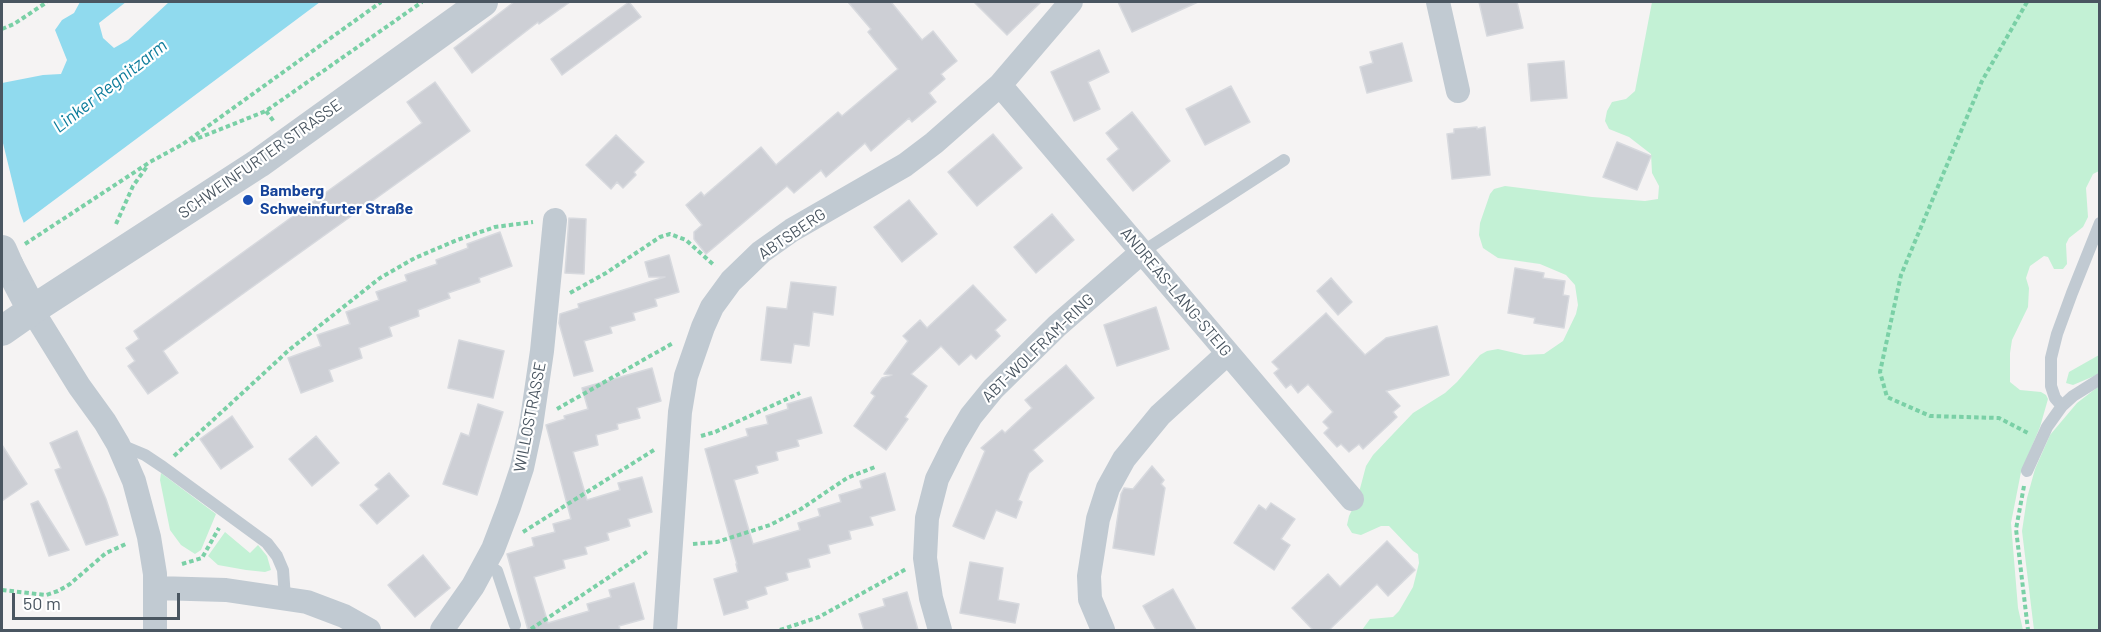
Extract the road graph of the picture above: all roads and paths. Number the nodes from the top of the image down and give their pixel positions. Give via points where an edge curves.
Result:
1 (46, 2) edge
2 (381, 2) edge
3 (422, 2) edge
4 (483, 2) edge
5 (1071, 2) edge
6 (1438, 2) edge
7 (2027, 2) edge
8 (2, 28) edge
9 (1000, 85) junction
10 (1458, 91) dead end
11 (183, 144) junction
12 (1284, 160) dead end
13 (150, 162) junction
14 (546, 221) joint
15 (2100, 223) edge
16 (1142, 252) junction
17 (12, 254) edge
18 (104, 263) junction
19 (711, 263) dead end
20 (569, 294) dead end
21 (32, 310) junction
22 (702, 327) junction
23 (2, 332) edge
24 (1228, 353) junction
25 (2100, 379) edge
26 (800, 393) dead end
27 (572, 399) dead end
28 (2062, 406) junction
29 (678, 442) junction
30 (2040, 442) junction
31 (118, 444) junction
32 (177, 453) dead end
33 (874, 467) dead end
34 (2028, 471) joint
35 (1352, 499) dead end
36 (227, 514) junction
37 (550, 517) dead end
38 (127, 543) dead end
39 (672, 545) junction
40 (925, 558) junction
41 (485, 563) junction
42 (156, 581) junction
43 (2, 590) edge
44 (285, 598) junction
45 (540, 622) dead end
46 (515, 625) dead end
47 (155, 630) edge
48 (369, 630) edge
49 (442, 630) edge
50 (665, 630) edge
51 (780, 630) edge
52 (940, 630) edge
53 (1103, 630) edge
54 (2028, 630) edge

1 - 8 path
2 - 11 path
3 - 11 path via 266,111
4 - 18 street, SCHWEINFURTER STRASSE via 259,163
5 - 9 street, ABTSBERG
6 - 10 street
7 - 30 path via 1982,81 1901,275 1880,372 1887,397 1930,416 1999,418
9 - 16 street, ANDREAS-LANG-STEIG
9 - 22 street, ABTSBERG via 905,165 761,252 731,280
11 - 13 path
12 - 16 lane
13 - 17 path
13 - 18 path via 120,212
14 - 32 path via 495,227 456,240 380,278 289,350
14 - 41 street, WILLOSTRASSE via 542,351 531,426 510,507
15 - 28 lane via 2064,313 2051,358 2053,393
16 - 24 street, ANDREAS-LANG-STEIG
16 - 40 street, ABT-WOLFRAM-RING via 1057,326 971,416 937,479 927,518
17 - 21 street
18 - 21 street, SCHWEINFURTER STRASSE
19 - 20 path via 686,240 670,234
21 - 23 street, SCHWEINFURTER STRASSE
21 - 31 street
22 - 27 path
22 - 29 street, ABTSBERG via 686,376
24 - 35 street, ANDREAS-LANG-STEIG
24 - 53 street via 1160,415 1124,459 1108,488 1098,519 1089,576 1090,599
25 - 28 lane
26 - 29 path via 715,432
28 - 30 lane
29 - 37 path via 658,447
29 - 39 street, ABTSBERG
30 - 34 lane
31 - 36 lane via 145,454
31 - 42 street via 137,492
33 - 39 path via 847,478 770,525 717,542
34 - 54 path via 2016,529
36 - 42 path via 202,558
36 - 44 lane via 267,543 277,556 283,570
38 - 43 path via 106,553 58,591 46,595
39 - 45 path via 649,552
39 - 50 street, ABTSBERG
40 - 51 path via 819,617
40 - 52 street, ABT-WOLFRAM-RING via 930,598
41 - 46 lane via 497,572
41 - 49 street, WILLOSTRASSE
42 - 44 street
42 - 47 street
44 - 48 street via 326,608

